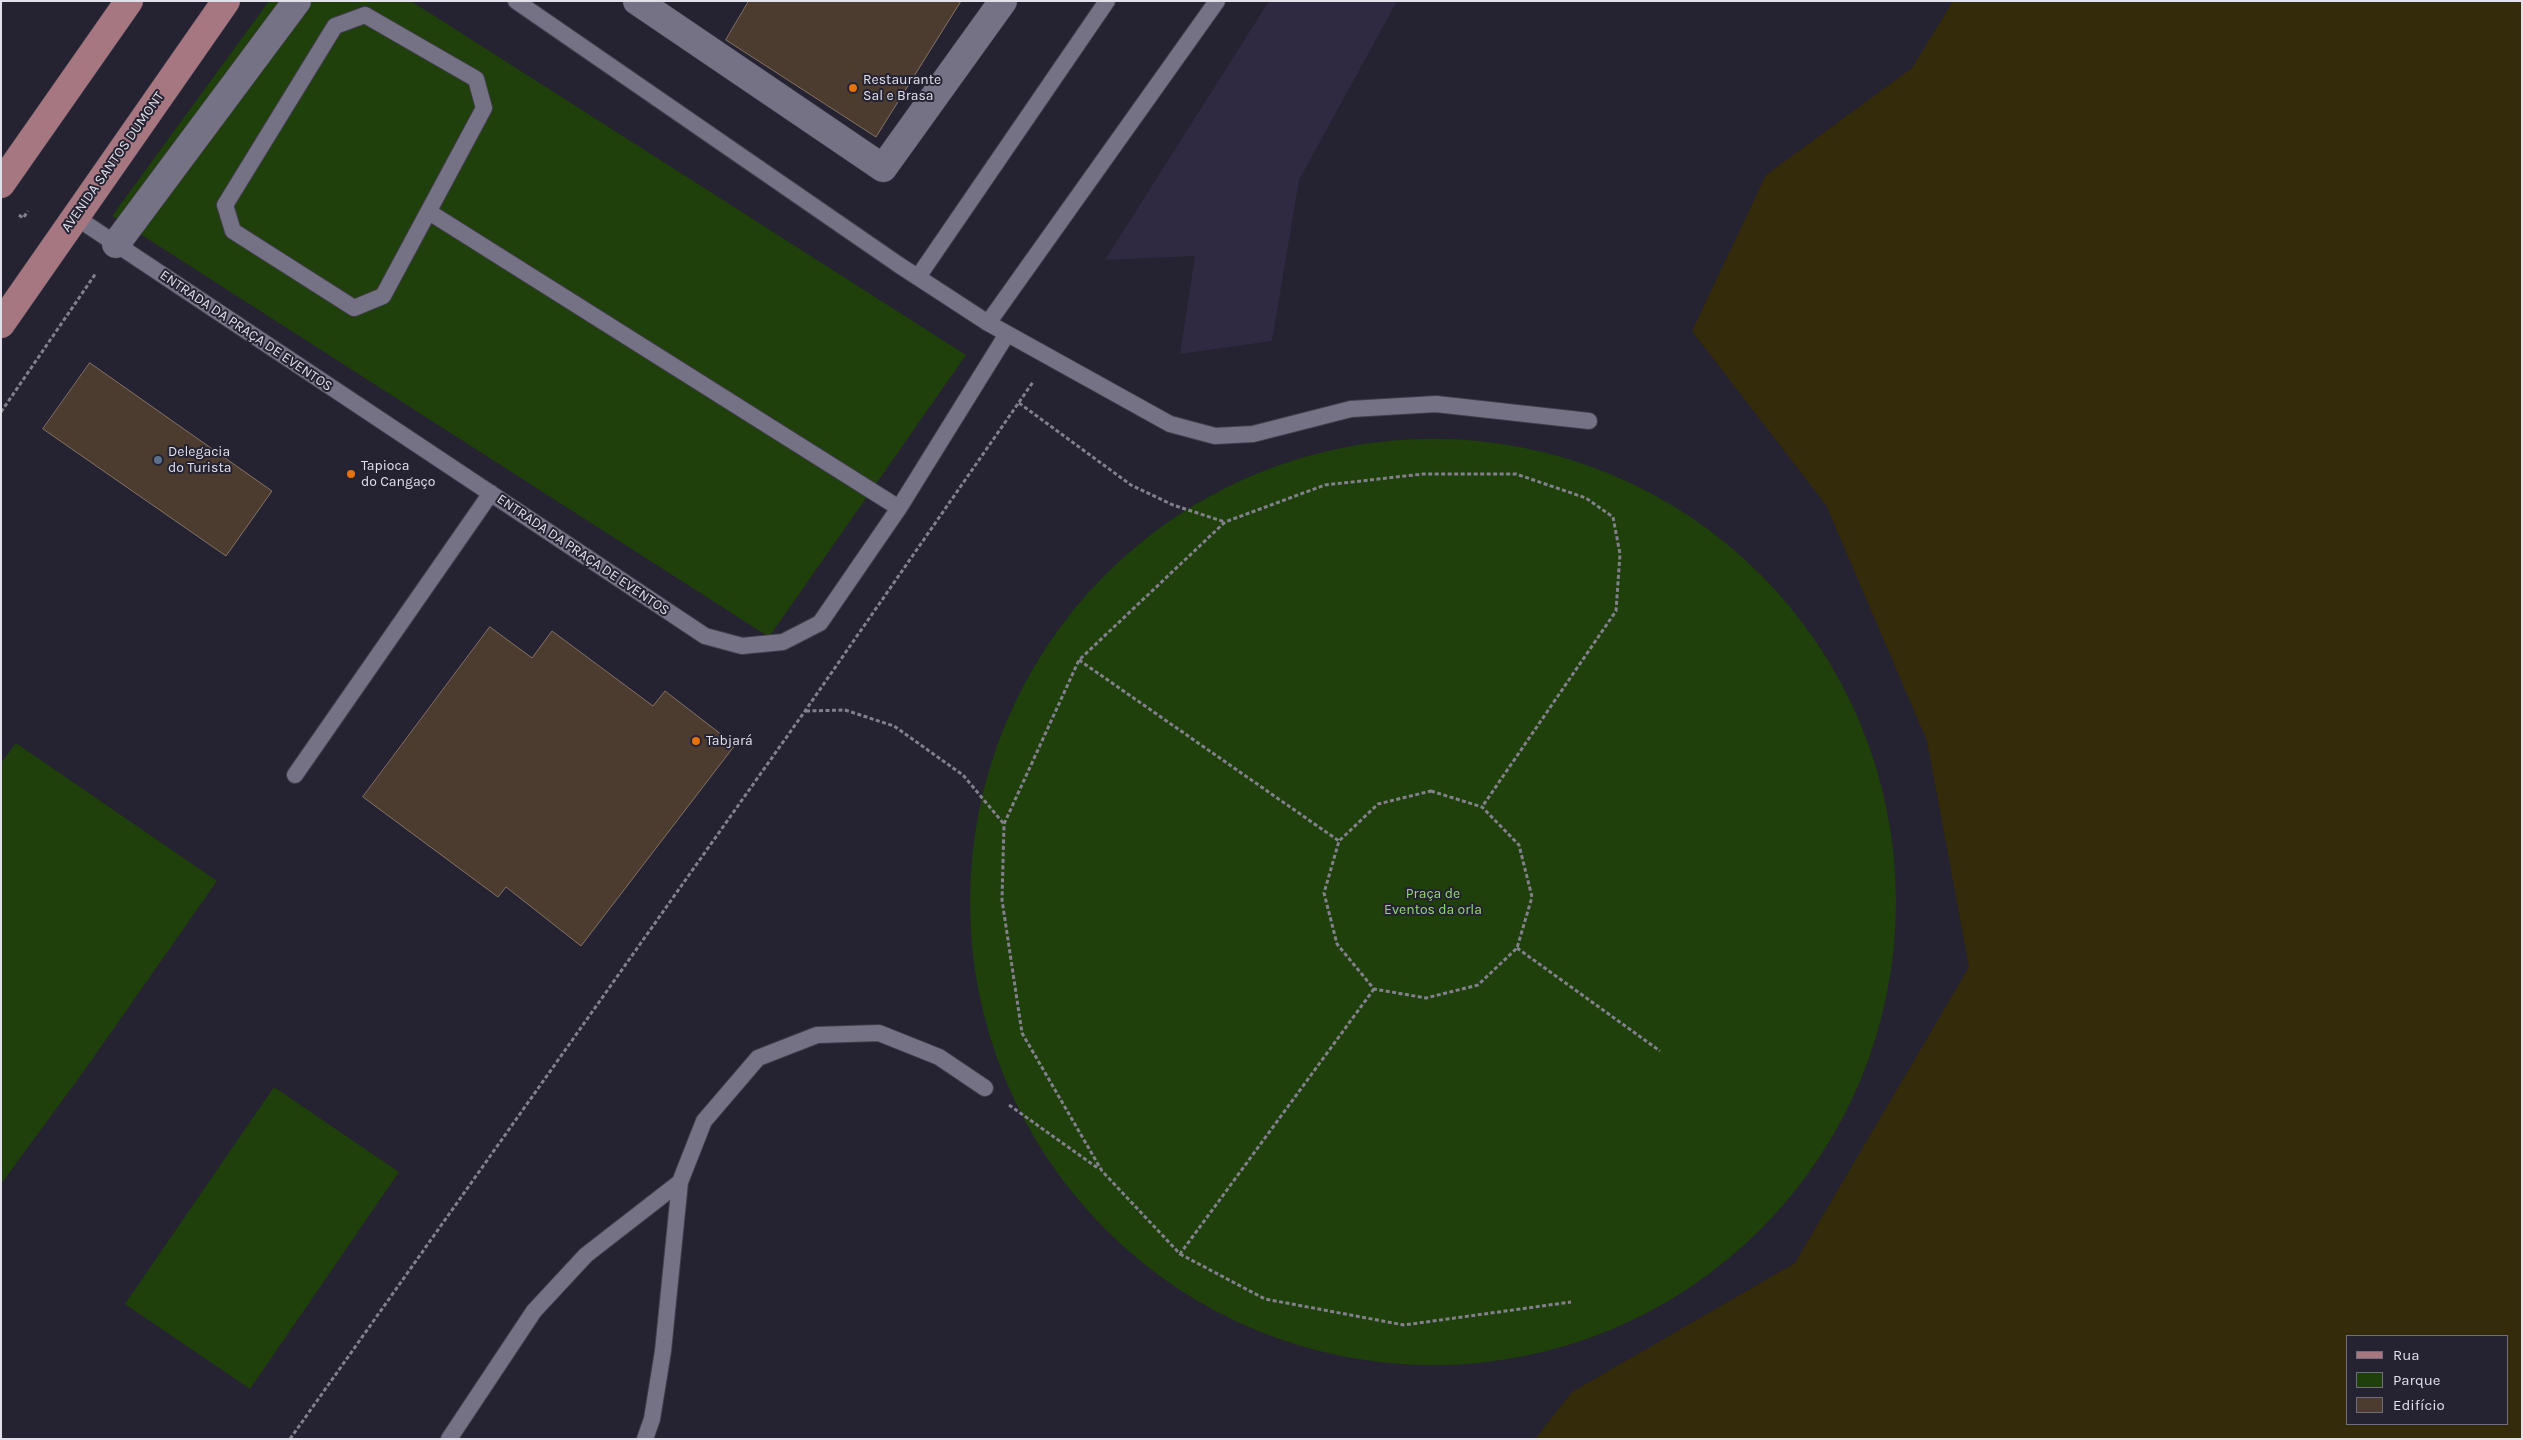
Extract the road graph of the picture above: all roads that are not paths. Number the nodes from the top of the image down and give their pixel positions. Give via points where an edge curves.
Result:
1 (130, 1) edge
2 (226, 1) edge
3 (297, 1) edge
4 (516, 1) edge
5 (637, 1) edge
6 (1002, 1) edge
7 (1107, 1) edge
8 (1217, 1) edge
9 (1, 184) edge
10 (429, 212) junction
11 (74, 216) junction
12 (116, 244) junction
13 (918, 277) junction
14 (988, 323) junction
15 (1, 324) edge
16 (1007, 334) junction
17 (1589, 421) dead end
18 (490, 494) junction
19 (900, 508) junction
20 (295, 775) dead end
21 (985, 1088) road end
22 (680, 1182) junction
23 (449, 1439) edge
24 (645, 1439) edge

1 - 9 main road
2 - 11 main road, AVENIDA SANTOS DUMONT
3 - 12 street
4 - 13 lane
5 - 6 street via 884,168
7 - 13 lane
8 - 14 lane
10 - 10 lane via 383,296 354,308 232,231 225,205 335,26 365,15 476,79 484,108
10 - 19 lane
11 - 12 lane, ENTRADA DA PRAÇA DE EVENTOS
11 - 15 main road, AVENIDA SANTOS DUMONT
12 - 18 lane, ENTRADA DA PRAÇA DE EVENTOS
13 - 14 lane
14 - 16 lane
16 - 17 lane via 1170,424 1215,436 1254,434 1351,409 1436,404
16 - 19 lane, ENTRADA DA PRAÇA DE EVENTOS
18 - 19 lane, ENTRADA DA PRAÇA DE EVENTOS via 705,636 742,646 783,642 820,623
18 - 20 lane
21 - 22 lane via 939,1057 879,1033 817,1035 758,1058 704,1121
22 - 23 lane via 586,1255 534,1311
22 - 24 lane via 663,1351 652,1419

